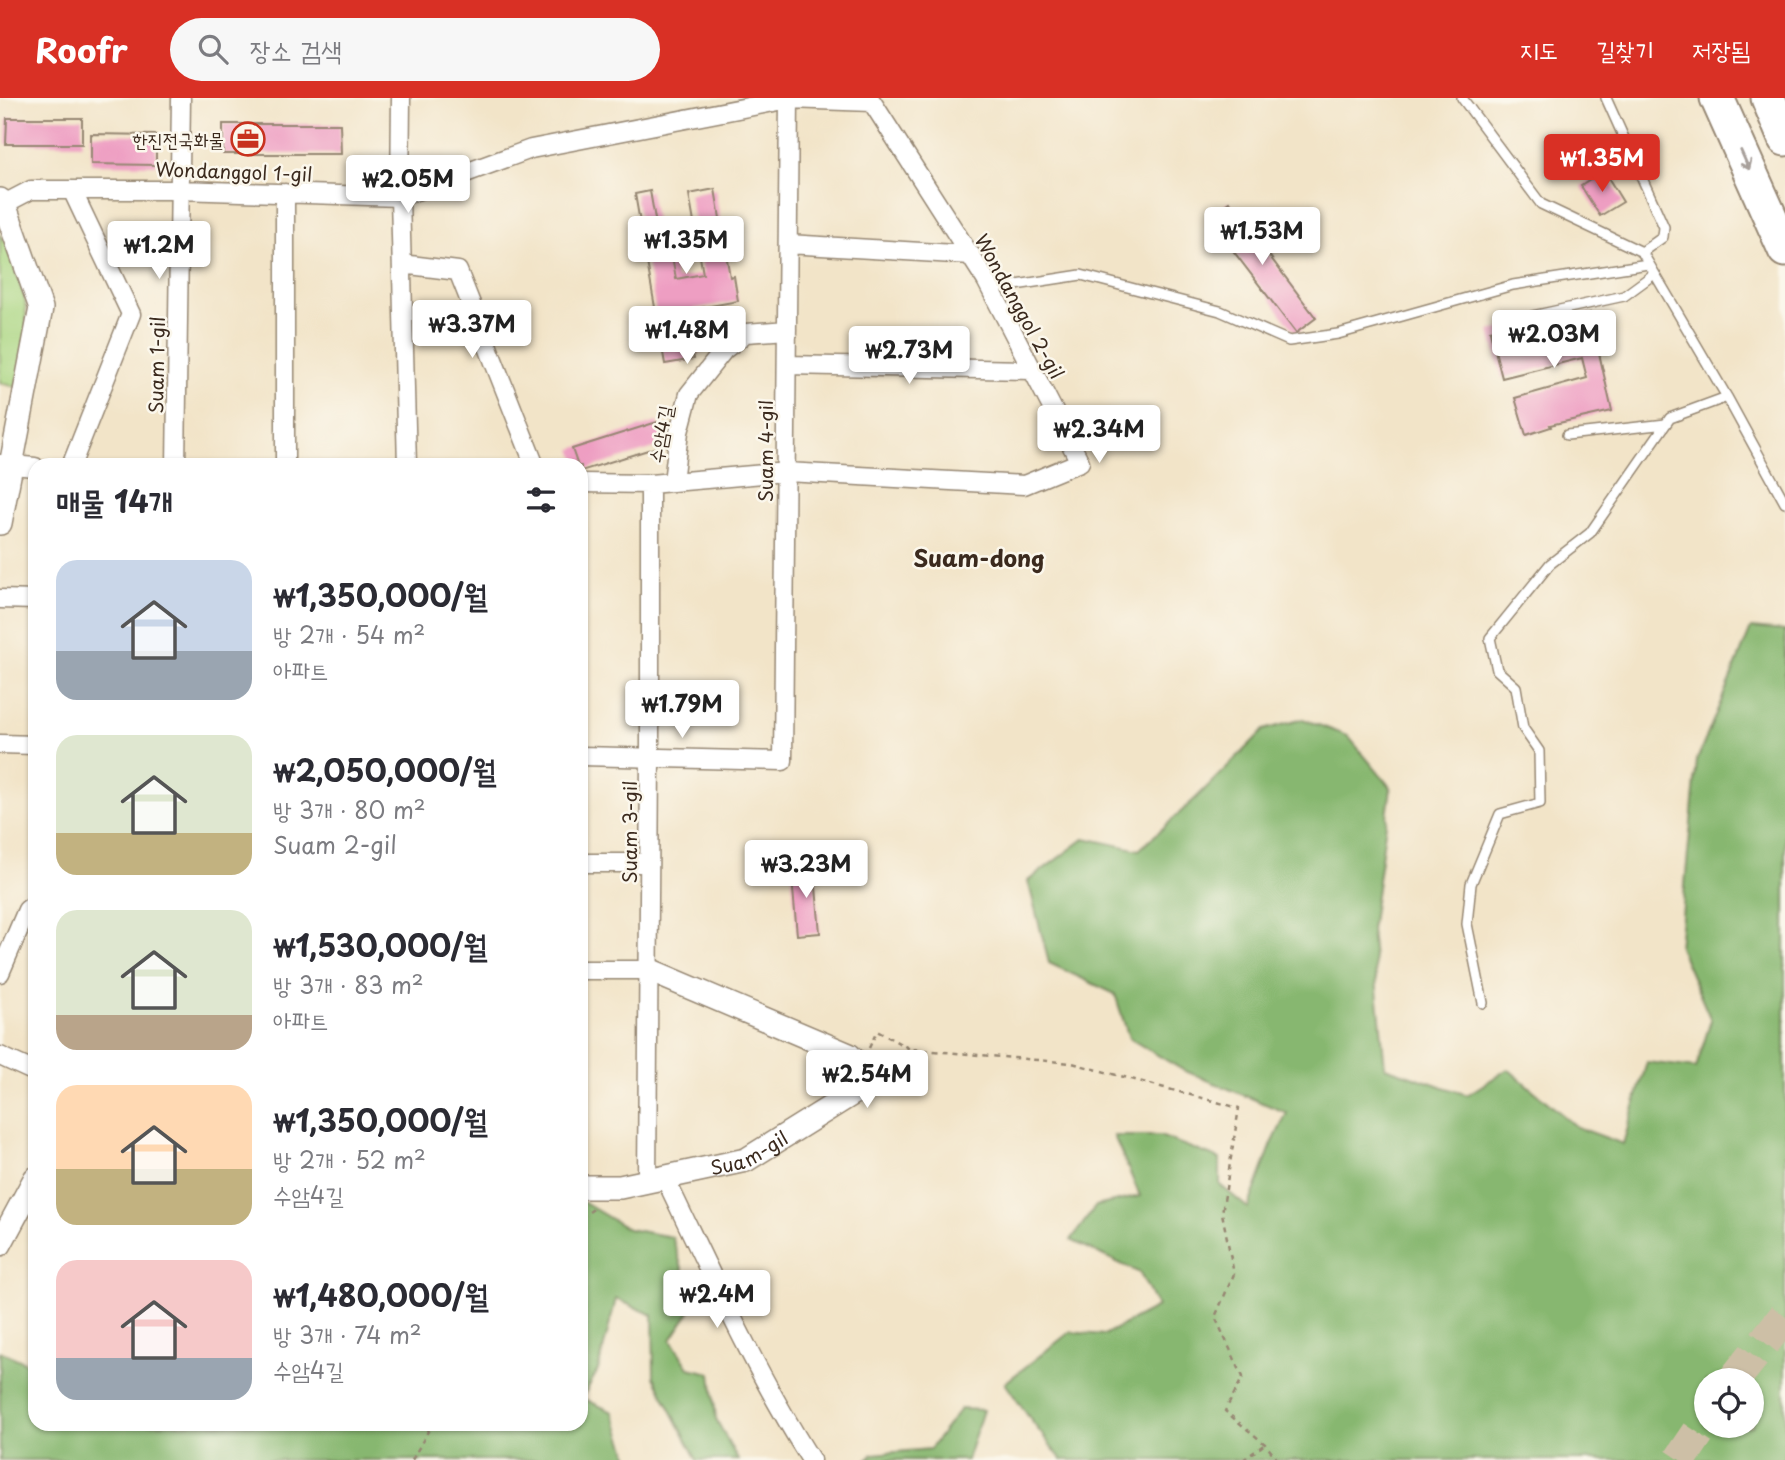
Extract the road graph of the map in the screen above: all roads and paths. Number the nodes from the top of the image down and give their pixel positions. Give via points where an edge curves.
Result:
1 (181, 98) edge
2 (401, 98) edge
3 (1462, 98) edge
4 (1606, 98) edge
5 (1717, 98) edge
6 (1768, 98) edge
7 (789, 99) edge
8 (1785, 139) edge
9 (72, 190) junction
10 (180, 190) junction
11 (285, 193) junction
12 (400, 197) junction
13 (2, 202) edge
14 (788, 244) junction
15 (1785, 250) edge
16 (1642, 253) junction
17 (971, 255) junction
18 (402, 264) junction
19 (1648, 264) junction
20 (1654, 274) junction
21 (990, 289) junction
22 (1532, 316) dead end
23 (787, 330) junction
24 (787, 365) junction
25 (1032, 370) junction
26 (1727, 397) junction
27 (1667, 424) junction
28 (1567, 435) dead end
29 (74, 458) edge
30 (176, 458) edge
31 (285, 458) edge
32 (407, 458) edge
33 (532, 458) edge
34 (5, 464) edge
35 (28, 466) edge
36 (786, 472) junction
37 (673, 482) junction
38 (588, 483) edge
39 (649, 484) junction
40 (1785, 503) edge
41 (0, 523) edge
42 (0, 598) edge
43 (28, 600) edge
44 (0, 744) edge
45 (28, 745) edge
46 (588, 756) edge
47 (650, 758) junction
48 (588, 863) edge
49 (649, 863) junction
50 (28, 909) edge
51 (588, 970) edge
52 (649, 970) junction
53 (0, 973) edge
54 (1483, 1003) dead end
55 (0, 1056) edge
56 (860, 1066) junction
57 (28, 1069) edge
58 (656, 1180) junction
59 (588, 1186) edge
60 (28, 1192) edge
61 (0, 1244) edge
62 (428, 1431) edge
63 (1265, 1444) junction
64 (412, 1460) edge
65 (811, 1460) edge
66 (1243, 1460) edge
67 (1278, 1460) edge

1 - 10 street, Suam 1-gil
2 - 12 street
3 - 16 lane via 1541,204
4 - 16 lane via 1664,227 1663,237
5 -> 15 highway
6 - 8 highway
7 - 12 street, Wondanggol 1-gil via 531,149
7 - 14 street, Suam 4-gil
7 - 17 street, Wondanggol 2-gil via 872,102
9 - 10 street, Wondanggol 1-gil
9 - 13 street, Wondanggol 1-gil via 32,190
9 - 29 street via 131,314
10 - 11 street, Wondanggol 1-gil
10 - 30 street, Suam 1-gil
11 - 12 street, Wondanggol 1-gil
11 - 31 street
12 - 18 street
13 - 34 street via 41,308
14 - 17 street
14 - 23 street, Suam 4-gil
16 - 19 lane
17 - 21 street, Wondanggol 2-gil
18 - 32 street
18 - 33 street via 458,271
19 - 20 lane
19 - 21 lane via 1513,285 1338,334 1289,341 1220,311 1081,275
20 - 22 lane via 1624,296
20 - 26 lane
21 - 25 street, Wondanggol 2-gil
23 - 24 street, Suam 4-gil
23 - 37 street, 수암4길 via 746,333 724,350 690,394 679,432
24 - 25 street
24 - 36 street, Suam 4-gil
25 - 36 street, Wondanggol 2-gil via 1080,462 1024,485
26 - 27 lane via 1670,418
26 - 40 lane
27 - 28 lane
27 - 54 lane via 1590,533 1550,564 1490,638 1497,670 1516,687 1523,727 1539,751 1541,803 1500,814 1471,884 1467,924
34 - 35 street
34 - 41 street
36 - 37 street, Wondanggol 2-gil
36 - 47 street, Suam 4-gil via 783,761
37 - 39 street, Wondanggol 2-gil
38 - 39 street, Wondanggol 2-gil
39 - 47 street, Suam 3-gil
42 - 43 street
44 - 45 street
46 - 47 street
47 - 49 street, Suam 3-gil
48 - 49 street
49 - 52 street, Suam 3-gil
50 - 53 street
51 - 52 street
52 - 56 street via 849,1055
52 - 58 street, Suam 3-gil
55 - 57 street
56 - 58 street, Suam-gil via 862,1079 855,1092 746,1160
56 - 63 path via 877,1031 910,1049 1072,1063 1239,1108 1222,1213 1234,1274 1214,1317 1243,1377 1225,1411
58 - 59 street, Suam-gil via 620,1187
58 - 65 street
60 - 61 street
62 - 64 path
63 - 66 path
63 - 67 path

